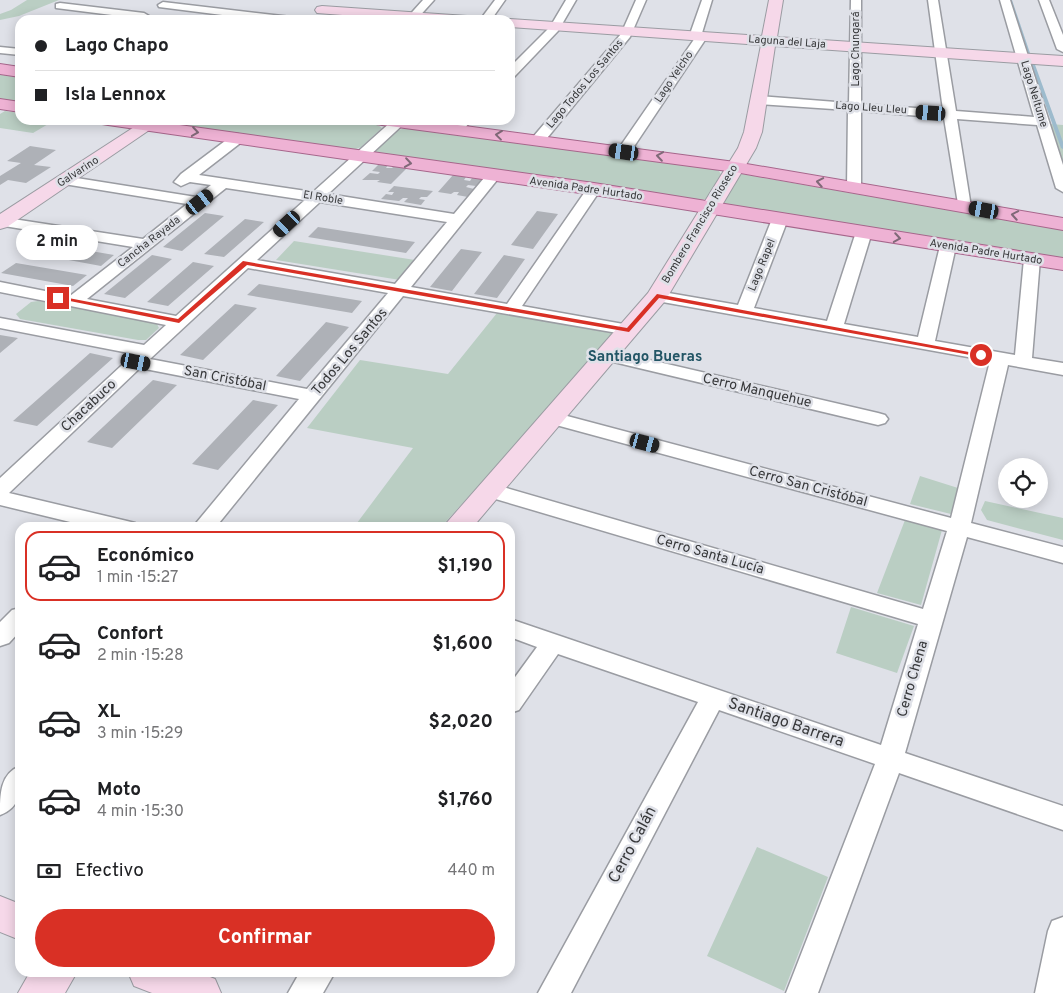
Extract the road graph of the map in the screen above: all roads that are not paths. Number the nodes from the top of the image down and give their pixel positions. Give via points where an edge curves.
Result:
1 (337, 0) edge
2 (430, 0) edge
3 (500, 0) edge
4 (571, 0) edge
5 (641, 0) edge
6 (707, 0) edge
7 (776, 0) edge
8 (856, 0) edge
9 (933, 0) edge
10 (1005, 0) edge
11 (168, 3) edge
12 (1045, 3) edge
13 (60, 6) dead end
14 (1063, 7) edge
15 (322, 10) junction
16 (120, 15) edge
17 (146, 15) edge
18 (255, 15) edge
19 (314, 15) edge
20 (378, 15) edge
21 (415, 15) edge
22 (489, 15) edge
23 (515, 23) edge
24 (555, 26) junction
25 (627, 31) junction
26 (699, 36) junction
27 (770, 40) junction
28 (856, 46) junction
29 (1063, 49) edge
30 (0, 50) edge
31 (15, 52) edge
32 (941, 52) junction
33 (1023, 58) junction
34 (1063, 60) edge
35 (0, 69) edge
36 (515, 69) edge
37 (15, 71) edge
38 (760, 100) junction
39 (0, 104) edge
40 (15, 106) edge
41 (855, 107) junction
42 (950, 114) junction
43 (1042, 121) junction
44 (148, 125) edge
45 (163, 125) edge
46 (390, 125) edge
47 (460, 125) edge
48 (238, 138) junction
49 (538, 140) junction
50 (624, 152) junction
51 (360, 156) junction
52 (735, 167) junction
53 (494, 175) junction
54 (186, 177) junction
55 (64, 180) junction
56 (223, 183) junction
57 (854, 188) junction
58 (1063, 188) edge
59 (594, 189) junction
60 (162, 196) junction
61 (315, 197) junction
62 (200, 202) junction
63 (964, 207) junction
64 (711, 208) junction
65 (459, 219) junction
66 (780, 219) junction
67 (2, 222) edge
68 (1063, 224) edge
69 (864, 232) junction
70 (146, 244) junction
71 (948, 246) junction
72 (1032, 259) junction
73 (245, 263) junction
74 (1063, 264) edge
75 (0, 287) edge
76 (402, 290) junction
77 (26, 292) junction
78 (657, 296) junction
79 (74, 301) junction
80 (512, 309) junction
81 (744, 311) junction
82 (0, 312) edge
83 (179, 322) junction
84 (0, 323) edge
85 (834, 328) junction
86 (629, 330) junction
87 (925, 344) junction
88 (607, 355) junction
89 (141, 356) junction
90 (1012, 360) junction
91 (1063, 369) edge
92 (313, 396) junction
93 (552, 418) junction
94 (878, 419) dead end
95 (0, 490) edge
96 (489, 490) junction
97 (0, 498) edge
98 (96, 522) edge
99 (208, 522) edge
100 (461, 522) edge
101 (959, 528) junction
102 (1063, 555) edge
103 (930, 619) junction
104 (15, 621) edge
105 (515, 630) edge
106 (0, 637) edge
107 (553, 643) junction
108 (515, 696) edge
109 (713, 698) junction
110 (890, 759) junction
111 (15, 784) edge
112 (0, 803) edge
113 (1063, 818) edge
114 (0, 914) edge
115 (15, 920) edge
116 (1063, 931) edge
117 (53, 977) edge
118 (160, 977) edge
119 (315, 977) edge
120 (39, 993) edge
121 (200, 993) edge
122 (304, 993) edge
123 (554, 993) edge
124 (802, 993) edge
125 (1051, 993) edge

1 - 15 street
2 - 21 street
3 - 22 street
4 - 24 street
5 - 25 street, Lago Todos Los Santos
6 - 26 street, Lago Yelcho via 696,34
7 - 27 street, Bombero Francisco Rioseco
8 - 28 street, Lago Chungará
9 - 32 street
10 - 33 street, Lago Neltume
11 - 17 street
11 - 18 street
12 - 14 street
12 - 29 street
13 - 16 street
15 - 19 street
15 - 20 street
23 - 24 street, Laguna del Laja
24 - 25 street, Laguna del Laja
24 - 36 street
25 - 26 street, Laguna del Laja
25 - 49 street, Lago Todos Los Santos
26 - 27 street, Laguna del Laja
26 - 50 street, Lago Yelcho
27 - 28 street, Laguna del Laja
27 - 38 street, Bombero Francisco Rioseco
28 - 32 street, Laguna del Laja
28 - 41 street, Lago Chungará
30 - 31 street
32 - 33 street, Laguna del Laja
32 - 42 street
33 - 34 street, Laguna del Laja
33 - 43 street, Lago Neltume
35 - 37 main road
38 - 41 street, Lago Lleu Lleu
38 - 52 street, Bombero Francisco Rioseco via 751,139
39 - 40 main road
41 - 42 street, Lago Lleu Lleu
41 - 57 street, Lago Chungará
42 - 43 street, Lago Lleu Lleu
42 - 63 street
43 - 58 street, Lago Neltume
44 - 55 street, Galvarino
45 -> 48 main road, Avenida Padre Hurtado
46 - 51 street, Chacabuco
49 -> 47 main road
48 - 51 main road, Avenida Padre Hurtado
48 - 54 street
49 - 50 main road
52 -> 50 main road
51 -> 53 main road, Avenida Padre Hurtado
51 - 61 street, Chacabuco
57 -> 52 main road
52 - 64 street, Bombero Francisco Rioseco
53 - 59 main road, Avenida Padre Hurtado
53 - 65 street, Todos Los Santos
54 - 56 street, El Roble
54 - 60 street
55 - 60 street
55 - 67 street, Galvarino
56 - 61 street, El Roble
56 - 62 street, Cancha Rayada
57 - 63 main road
59 - 64 main road, Avenida Padre Hurtado
59 - 80 street
60 - 62 street
61 - 65 street, El Roble
61 - 73 street, Chacabuco
62 - 70 street, Cancha Rayada
68 -> 63 main road
64 - 66 main road, Avenida Padre Hurtado
64 - 78 street, Bombero Francisco Rioseco
65 - 76 street, Todos Los Santos
66 - 69 main road, Avenida Padre Hurtado
66 - 81 street, Lago Rapel
67 - 70 street
69 -> 71 main road, Avenida Padre Hurtado
69 - 85 street
70 - 79 street, Cancha Rayada
71 - 72 main road, Avenida Padre Hurtado
71 - 87 street
72 - 74 main road, Avenida Padre Hurtado
72 - 90 street, Cerro Chena
73 - 76 street
73 - 83 street, Chacabuco
75 - 77 street
76 - 80 street
76 - 92 street, Todos Los Santos
77 - 79 street
77 - 82 street
78 - 81 street
78 - 86 street, Bombero Francisco Rioseco
79 - 83 street
80 - 86 street
81 - 85 street
83 - 89 street, Chacabuco
84 - 89 street, San Cristóbal
85 - 87 street
86 - 88 street, Bombero Francisco Rioseco
87 - 90 street
88 - 93 street, Bombero Francisco Rioseco
88 - 94 street, Cerro Manquehue
89 - 92 street, San Cristóbal
89 - 95 street, Chacabuco
90 - 91 street
90 - 101 street, Cerro Chena
92 - 99 street, Todos Los Santos
93 - 96 street, Bombero Francisco Rioseco
93 - 101 street, Cerro San Cristóbal
96 - 100 street, Bombero Francisco Rioseco
96 - 103 street, Cerro Santa Lucía
97 - 98 street
101 - 102 street, Cerro San Cristóbal
101 - 103 street, Cerro Chena
103 - 110 street, Cerro Chena
104 - 106 street
105 - 107 street, Santiago Barrera
107 - 108 street
107 - 109 street, Santiago Barrera
109 - 110 street, Santiago Barrera
109 - 123 street, Cerro Calán
110 - 113 street, Santiago Barrera
110 - 124 street, Cerro Chena
111 - 112 street
114 - 115 street
116 - 125 street
117 - 120 street
118 - 121 street
119 - 122 street

